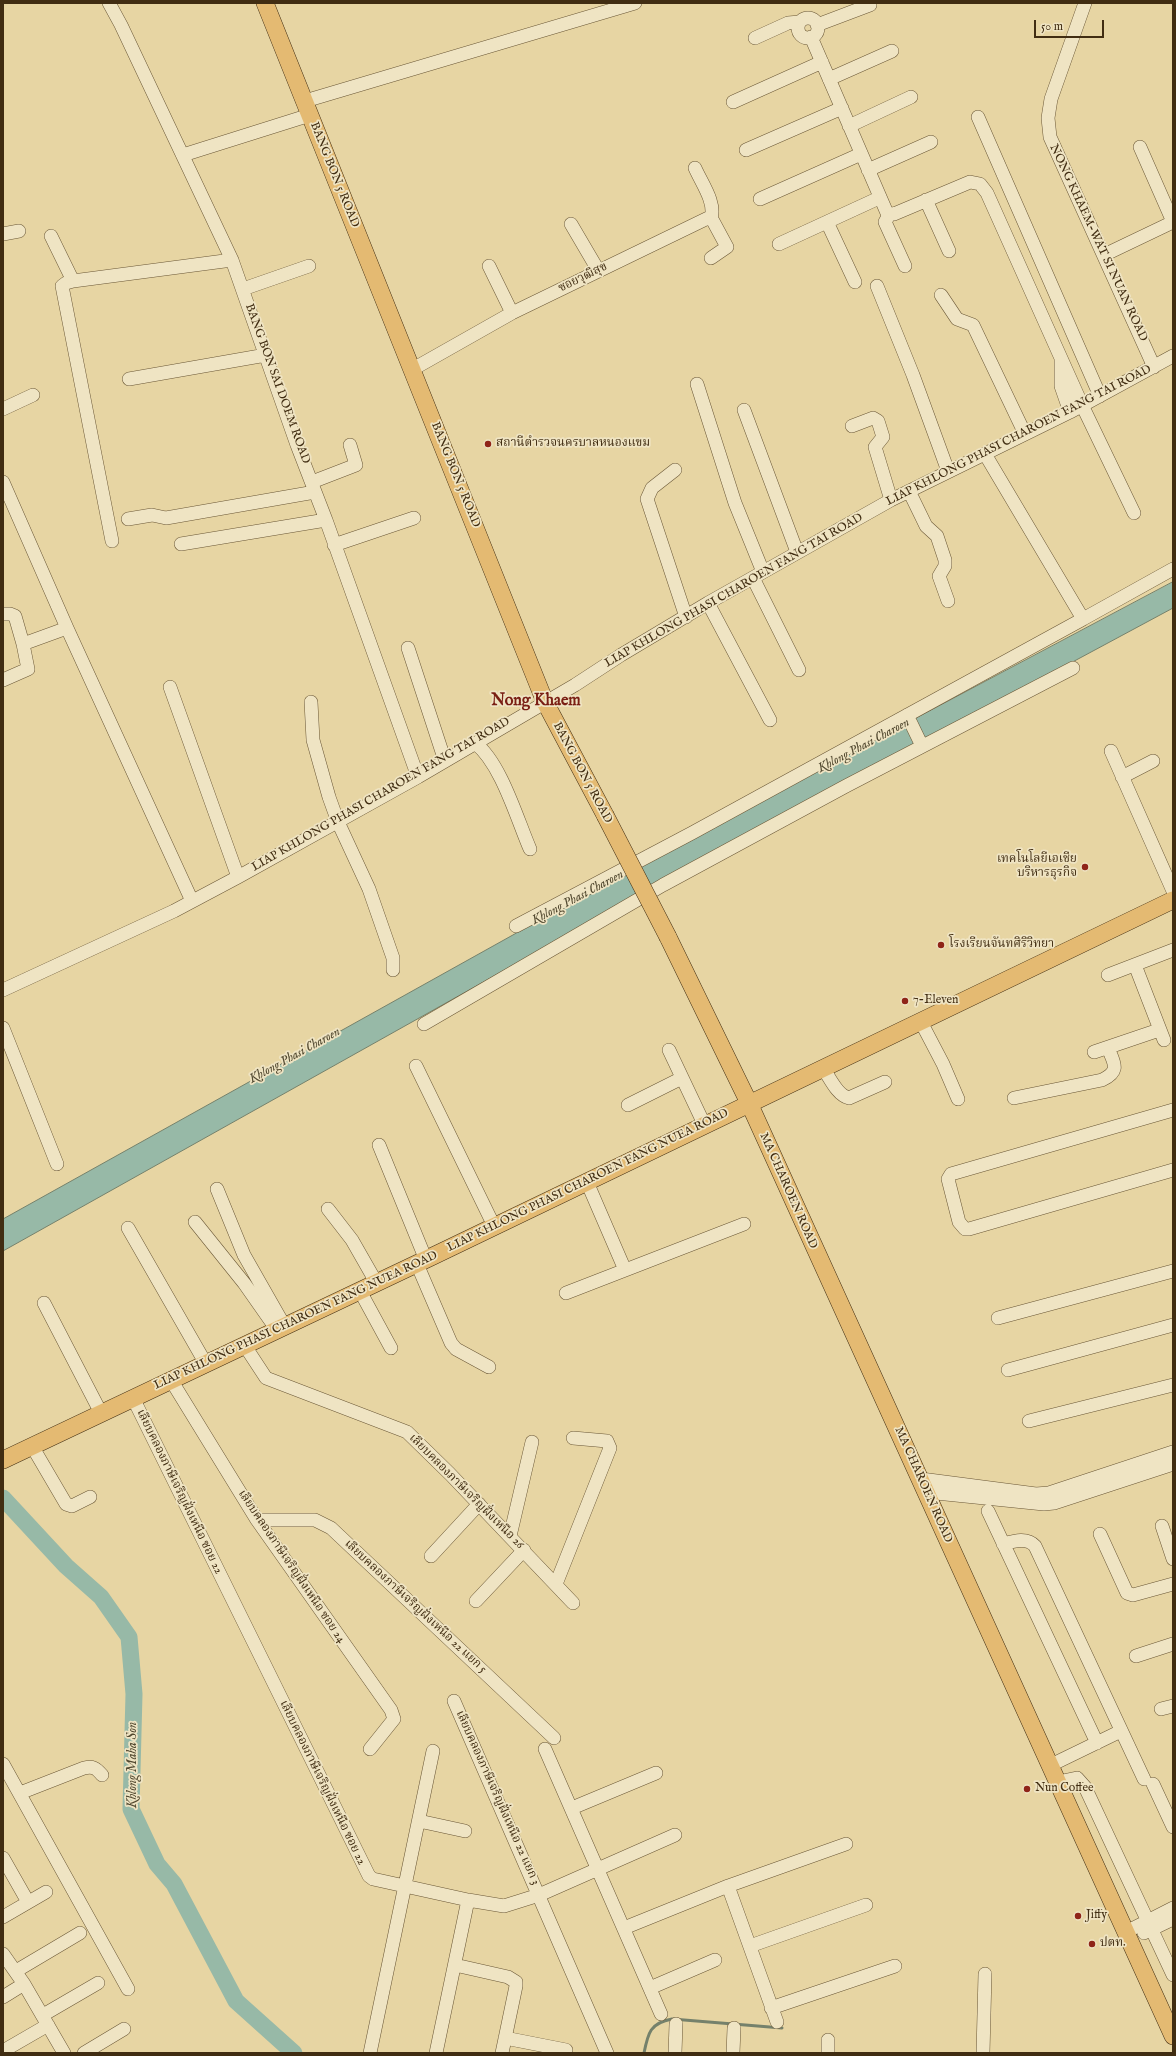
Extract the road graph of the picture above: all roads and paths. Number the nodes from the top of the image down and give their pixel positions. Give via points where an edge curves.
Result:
1 (109, 3) edge
2 (265, 3) edge
3 (635, 3) edge
4 (1085, 3) edge
5 (870, 4) dead end
6 (800, 22) junction
7 (817, 25) junction
8 (755, 38) dead end
9 (811, 38) junction
10 (892, 51) dead end
11 (822, 62) junction
12 (830, 79) junction
13 (911, 97) dead end
14 (733, 102) dead end
15 (307, 108) junction
16 (842, 108) junction
17 (978, 117) dead end
18 (850, 126) junction
19 (931, 142) dead end
20 (1140, 147) dead end
21 (746, 150) dead end
22 (861, 154) junction
23 (183, 155) junction
24 (694, 168) dead end
25 (868, 170) junction
26 (879, 198) junction
27 (760, 199) dead end
28 (926, 200) junction
29 (889, 215) junction
30 (711, 219) junction
31 (827, 222) junction
32 (1173, 222) edge
33 (571, 224) dead end
34 (19, 231) dead end
35 (3, 234) edge
36 (51, 236) dead end
37 (779, 244) dead end
38 (949, 251) dead end
39 (1104, 255) junction
40 (711, 258) dead end
41 (232, 260) junction
42 (309, 266) dead end
43 (489, 266) dead end
44 (905, 266) dead end
45 (598, 270) junction
46 (73, 281) junction
47 (855, 282) dead end
48 (877, 286) dead end
49 (243, 289) junction
50 (942, 295) dead end
51 (512, 313) junction
52 (266, 354) junction
53 (1173, 356) edge
54 (1061, 357) junction
55 (1154, 367) junction
56 (412, 369) junction
57 (129, 379) dead end
58 (697, 384) dead end
59 (33, 395) dead end
60 (1100, 396) junction
61 (1082, 405) junction
62 (3, 409) edge
63 (744, 410) dead end
64 (1070, 412) junction
65 (852, 426) dead end
66 (1025, 434) junction
67 (350, 446) dead end
68 (986, 454) junction
69 (674, 470) dead end
70 (948, 471) junction
71 (3, 482) edge
72 (314, 487) junction
73 (909, 491) junction
74 (891, 500) junction
75 (1134, 513) dead end
76 (414, 518) dead end
77 (128, 519) dead end
78 (326, 520) junction
79 (112, 541) dead end
80 (181, 544) dead end
81 (334, 545) junction
82 (797, 552) junction
83 (1173, 569) edge
84 (758, 575) junction
85 (948, 601) dead end
86 (708, 603) junction
87 (3, 614) edge
88 (686, 617) junction
89 (1083, 619) junction
90 (67, 628) junction
91 (23, 644) junction
92 (408, 648) dead end
93 (1073, 668) dead end
94 (799, 670) dead end
95 (3, 680) edge
96 (170, 688) dead end
97 (311, 702) dead end
98 (545, 702) junction
99 (908, 718) junction
100 (770, 720) dead end
101 (475, 742) junction
102 (921, 745) junction
103 (1111, 751) dead end
104 (445, 760) junction
105 (1153, 761) dead end
106 (418, 777) junction
107 (1122, 777) junction
108 (338, 822) junction
109 (530, 850) dead end
110 (238, 877) junction
111 (1173, 891) edge
112 (1173, 900) edge
113 (192, 901) junction
114 (516, 926) dead end
115 (668, 937) joint
116 (1173, 950) edge
117 (1136, 965) junction
118 (393, 970) dead end
119 (1108, 975) dead end
120 (3, 990) edge
121 (920, 1022) junction
122 (424, 1024) dead end
123 (3, 1028) edge
124 (1108, 1048) junction
125 (669, 1050) dead end
126 (1094, 1052) dead end
127 (416, 1066) dead end
128 (823, 1068) junction
129 (682, 1078) junction
130 (885, 1082) dead end
131 (1014, 1098) dead end
132 (958, 1099) dead end
133 (748, 1103) junction
134 (628, 1105) dead end
135 (1173, 1110) edge
136 (704, 1124) junction
137 (379, 1145) dead end
138 (56, 1164) dead end
139 (1173, 1170) edge
140 (587, 1182) junction
141 (217, 1189) dead end
142 (328, 1209) dead end
143 (195, 1222) dead end
144 (744, 1224) dead end
145 (494, 1226) junction
146 (128, 1228) dead end
147 (422, 1262) junction
148 (625, 1270) junction
149 (1173, 1271) edge
150 (376, 1282) junction
151 (360, 1291) junction
152 (566, 1293) dead end
153 (44, 1303) dead end
154 (998, 1318) dead end
155 (1173, 1325) edge
156 (281, 1328) junction
157 (245, 1346) junction
158 (391, 1348) dead end
159 (206, 1364) junction
160 (489, 1368) dead end
161 (1008, 1370) dead end
162 (171, 1380) junction
163 (1173, 1385) edge
164 (133, 1398) junction
165 (101, 1413) junction
166 (1029, 1421) dead end
167 (573, 1438) dead end
168 (532, 1442) dead end
169 (32, 1446) junction
170 (1173, 1452) edge
171 (3, 1460) edge
172 (1173, 1464) edge
173 (1115, 1477) junction
174 (923, 1486) junction
175 (90, 1497) dead end
176 (479, 1504) junction
177 (988, 1511) dead end
178 (256, 1520) junction
179 (1162, 1526) dead end
180 (1100, 1534) dead end
181 (510, 1536) junction
182 (1003, 1544) junction
183 (524, 1550) junction
184 (431, 1556) dead end
185 (1173, 1559) edge
186 (556, 1584) junction
187 (1173, 1584) edge
188 (476, 1601) dead end
189 (573, 1603) dead end
190 (1173, 1644) edge
191 (1136, 1656) dead end
192 (454, 1701) dead end
193 (1121, 1731) junction
194 (554, 1738) dead end
195 (1097, 1743) junction
196 (370, 1750) dead end
197 (545, 1750) dead end
198 (433, 1751) dead end
199 (3, 1764) edge
200 (1051, 1765) junction
201 (656, 1773) dead end
202 (102, 1775) dead end
203 (1058, 1782) junction
204 (20, 1793) junction
205 (572, 1808) junction
206 (420, 1821) junction
207 (1173, 1827) edge
208 (465, 1831) dead end
209 (675, 1835) dead end
210 (846, 1844) dead end
211 (3, 1858) edge
212 (598, 1869) junction
213 (405, 1886) junction
214 (728, 1886) junction
215 (46, 1892) dead end
216 (539, 1895) junction
217 (468, 1900) junction
218 (28, 1902) junction
219 (866, 1905) dead end
220 (1173, 1908) edge
221 (3, 1918) edge
222 (1173, 1919) edge
223 (1149, 1926) junction
224 (624, 1928) junction
225 (80, 1933) dead end
226 (1127, 1935) junction
227 (750, 1946) junction
228 (3, 1954) edge
229 (715, 1960) dead end
230 (455, 1965) junction
231 (895, 1966) dead end
232 (16, 1971) junction
233 (985, 1974) dead end
234 (1173, 1975) edge
235 (98, 1983) dead end
236 (24, 1984) junction
237 (650, 1988) junction
238 (128, 1989) dead end
239 (3, 1997) edge
240 (771, 2008) junction
241 (661, 2014) dead end
242 (46, 2020) junction
243 (777, 2022) dead end
244 (676, 2024) dead end
245 (734, 2028) dead end
246 (124, 2029) dead end
247 (1172, 2032) edge
248 (506, 2038) junction
249 (566, 2050) dead end
250 (3, 2051) edge
251 (64, 2053) edge
252 (84, 2053) edge
253 (370, 2053) edge
254 (436, 2053) edge
255 (502, 2053) edge
256 (607, 2053) edge
257 (675, 2053) edge
258 (733, 2053) edge
259 (983, 2053) edge

1 - 23 street, BANG BON SAI DOEM ROAD
2 - 15 main road, BANG BON 5 ROAD
3 - 15 street
4 - 39 street, NONG KHAEM-WAT SI NUAN ROAD via 1063,60 1048,118 1050,137
5 - 7 street
6 - 7 street via 810,18
6 - 8 street via 788,23
6 - 9 street via 798,29 801,35
7 - 9 street via 817,32
9 - 11 street
10 - 12 street
11 - 12 street
11 - 14 street
12 - 16 street
13 - 18 street
15 - 23 street
15 - 56 main road, BANG BON 5 ROAD
16 - 18 street
16 - 21 street
17 - 60 street
18 - 22 street
19 - 25 street
20 - 32 street
22 - 25 street
22 - 27 street
23 - 41 street, BANG BON SAI DOEM ROAD
24 - 30 street via 711,200
25 - 26 street
26 - 29 street
26 - 31 street
28 - 29 street
28 - 38 street
28 - 54 street via 970,182 980,184 987,192
29 - 44 street via 885,222
30 - 40 street via 727,247
30 - 45 street, ซอยวุฒิสุข via 701,220
31 - 37 street
31 - 47 street
32 - 39 street
33 - 45 street
34 - 35 street
36 - 46 street
39 - 55 street, NONG KHAEM-WAT SI NUAN ROAD
41 - 46 street
41 - 49 street, BANG BON SAI DOEM ROAD
42 - 49 street
43 - 51 street
45 - 51 street, ซอยวุฒิสุข
46 - 79 street via 62,286 62,291
48 - 70 street
49 - 52 street, BANG BON SAI DOEM ROAD
50 - 66 street via 957,319 973,325
51 - 56 street, ซอยวุฒิสุข
52 - 57 street
52 - 72 street, BANG BON SAI DOEM ROAD
53 - 55 street, LIAP KHLONG PHASI CHAROEN FANG TAI ROAD
54 - 61 street
54 - 64 street via 1061,386
55 - 60 street, LIAP KHLONG PHASI CHAROEN FANG TAI ROAD
56 - 98 main road, BANG BON 5 ROAD
58 - 84 street
59 - 62 street
60 - 61 street, LIAP KHLONG PHASI CHAROEN FANG TAI ROAD
61 - 64 street, LIAP KHLONG PHASI CHAROEN FANG TAI ROAD
61 - 75 street
63 - 82 street
64 - 66 street, LIAP KHLONG PHASI CHAROEN FANG TAI ROAD
65 - 74 street via 873,418 878,421 883,437 875,447
66 - 68 street, LIAP KHLONG PHASI CHAROEN FANG TAI ROAD
67 - 72 street via 356,465
68 - 70 street, LIAP KHLONG PHASI CHAROEN FANG TAI ROAD
68 - 89 street
69 - 88 street via 652,488 647,499
70 - 73 street, LIAP KHLONG PHASI CHAROEN FANG TAI ROAD
71 - 90 street
72 - 77 street via 166,518 152,515
72 - 78 street, BANG BON SAI DOEM ROAD
73 - 74 street, LIAP KHLONG PHASI CHAROEN FANG TAI ROAD
73 - 85 street via 926,526 937,536 945,560 945,566 939,576
74 - 82 street, LIAP KHLONG PHASI CHAROEN FANG TAI ROAD
76 - 81 street
78 - 80 street
78 - 81 street, BANG BON SAI DOEM ROAD
81 - 106 street, BANG BON SAI DOEM ROAD
82 - 84 street, LIAP KHLONG PHASI CHAROEN FANG TAI ROAD
83 - 89 street
84 - 86 street, LIAP KHLONG PHASI CHAROEN FANG TAI ROAD
84 - 94 street
86 - 88 street, LIAP KHLONG PHASI CHAROEN FANG TAI ROAD
86 - 100 street
87 - 91 street via 15,616
88 - 98 street, LIAP KHLONG PHASI CHAROEN FANG TAI ROAD
89 - 99 street
90 - 91 street
90 - 113 street
91 - 95 street via 28,669
92 - 104 street
93 - 102 street
96 - 110 street
97 - 108 street via 313,740
98 - 101 street, LIAP KHLONG PHASI CHAROEN FANG TAI ROAD
98 - 115 main road, BANG BON 5 ROAD, bridge
99 - 102 street
99 - 114 street
101 - 104 street, LIAP KHLONG PHASI CHAROEN FANG TAI ROAD
101 - 109 street via 488,754 496,768
102 - 122 street via 663,885
103 - 107 street
104 - 106 street, LIAP KHLONG PHASI CHAROEN FANG TAI ROAD
105 - 107 street
106 - 108 street, LIAP KHLONG PHASI CHAROEN FANG TAI ROAD
107 - 111 street
108 - 110 street, LIAP KHLONG PHASI CHAROEN FANG TAI ROAD
108 - 118 street via 369,888 392,958
110 - 113 street, LIAP KHLONG PHASI CHAROEN FANG TAI ROAD
112 - 121 main road, LIAP KHLONG PHASI CHAROEN FANG NUEA ROAD
113 - 120 street, LIAP KHLONG PHASI CHAROEN FANG TAI ROAD
115 - 133 main road, MA CHAROEN ROAD
116 - 117 street
117 - 119 street
117 - 124 street via 1162,1035
121 - 128 main road, LIAP KHLONG PHASI CHAROEN FANG NUEA ROAD
121 - 132 street via 943,1064
123 - 138 street
124 - 126 street
124 - 131 street via 1115,1065 1110,1076 1102,1080
125 - 129 street
127 - 145 street
128 - 130 street via 844,1097 850,1098
128 - 133 main road, LIAP KHLONG PHASI CHAROEN FANG NUEA ROAD
129 - 134 street
129 - 136 street
133 - 136 main road, LIAP KHLONG PHASI CHAROEN FANG NUEA ROAD
133 - 174 main road, MA CHAROEN ROAD
135 - 139 street via 951,1174 948,1179 959,1222 969,1230
136 - 140 main road, LIAP KHLONG PHASI CHAROEN FANG NUEA ROAD
137 - 147 street
140 - 145 main road, LIAP KHLONG PHASI CHAROEN FANG NUEA ROAD
140 - 148 street
141 - 156 street via 244,1255
142 - 150 street via 352,1240
143 - 156 street
144 - 148 street
145 - 147 main road, LIAP KHLONG PHASI CHAROEN FANG NUEA ROAD
146 - 159 street
147 - 150 main road, LIAP KHLONG PHASI CHAROEN FANG NUEA ROAD
147 - 160 street via 451,1343 456,1349
148 - 152 street
149 - 154 street
150 - 151 main road, LIAP KHLONG PHASI CHAROEN FANG NUEA ROAD
151 - 156 main road, LIAP KHLONG PHASI CHAROEN FANG NUEA ROAD
151 - 158 street
153 - 165 street
155 - 161 street
156 - 157 main road, LIAP KHLONG PHASI CHAROEN FANG NUEA ROAD
157 - 159 main road, LIAP KHLONG PHASI CHAROEN FANG NUEA ROAD
157 - 176 street, เลียบคลองภาษีเจริญฝั่งเหนือ 26 via 266,1378 407,1432
159 - 162 main road, LIAP KHLONG PHASI CHAROEN FANG NUEA ROAD
162 - 164 main road, LIAP KHLONG PHASI CHAROEN FANG NUEA ROAD
162 - 178 street, เลียบคลองภาษีเจริญฝั่งเหนือ ซอย 24
163 - 166 street
164 - 165 main road, LIAP KHLONG PHASI CHAROEN FANG NUEA ROAD
164 - 213 street, เลียบคลองภาษีเจริญฝั่งเหนือ ซอย 22 via 365,1871 373,1879
165 - 169 main road, LIAP KHLONG PHASI CHAROEN FANG NUEA ROAD
167 - 186 street via 607,1441 610,1448
168 - 181 street
169 - 171 main road, LIAP KHLONG PHASI CHAROEN FANG NUEA ROAD
169 - 175 street via 66,1504 72,1506
170 - 173 street
172 - 173 street
173 - 174 street via 1054,1503
174 - 200 main road, MA CHAROEN ROAD
176 - 181 street, เลียบคลองภาษีเจริญฝั่งเหนือ 26
176 - 184 street
177 - 182 street
178 - 194 street, เลียบคลองภาษีเจริญฝั่งเหนือ 22 แยก 5 via 315,1520 331,1528
178 - 196 street, เลียบคลองภาษีเจริญฝั่งเหนือ ซอย 24 via 392,1710 394,1720
179 - 185 street
180 - 187 street via 1126,1593 1133,1595
181 - 183 street, เลียบคลองภาษีเจริญฝั่งเหนือ 26
182 - 193 street via 1015,1540 1026,1541 1035,1546
182 - 195 street
183 - 186 street, เลียบคลองภาษีเจริญฝั่งเหนือ 26
183 - 188 street
186 - 189 street, เลียบคลองภาษีเจริญฝั่งเหนือ 26
190 - 191 street
192 - 216 street, เลียบคลองภาษีเจริญฝั่งเหนือ 22 แยก 3
193 - 195 street
193 - 207 street
195 - 200 street
197 - 205 street
198 - 206 street
199 - 204 street
200 - 203 main road, MA CHAROEN ROAD
201 - 205 street
202 - 204 street via 91,1766
203 - 223 street via 1077,1778 1085,1787
203 - 226 main road, MA CHAROEN ROAD
204 - 238 street
205 - 212 street
206 - 208 street
206 - 213 street
209 - 212 street, เลียบคลองภาษีเจริญฝั่งเหนือ ซอย 22
210 - 214 street
211 - 218 street
212 - 216 street, เลียบคลองภาษีเจริญฝั่งเหนือ ซอย 22
212 - 224 street
213 - 217 street, เลียบคลองภาษีเจริญฝั่งเหนือ ซอย 22
213 - 253 street
214 - 224 street
214 - 227 street
215 - 218 street
216 - 217 street, เลียบคลองภาษีเจริญฝั่งเหนือ ซอย 22 via 504,1906
216 - 256 street, เลียบคลองภาษีเจริญฝั่งเหนือ 22 แยก 3
217 - 230 street
218 - 221 street
219 - 227 street
220 - 223 street
222 - 223 street
223 - 226 street
223 - 234 street
224 - 237 street
225 - 232 street
226 - 247 main road, MA CHAROEN ROAD
227 - 240 street
228 - 232 street
229 - 237 street
230 - 248 street via 508,1977 516,1982
230 - 254 street
231 - 240 street
232 - 236 street
233 - 259 street
235 - 242 street
236 - 239 street
236 - 242 street
237 - 241 street
240 - 243 street
242 - 250 street
242 - 251 street
244 - 257 street
245 - 258 street
246 - 252 street
248 - 249 street
248 - 255 street

